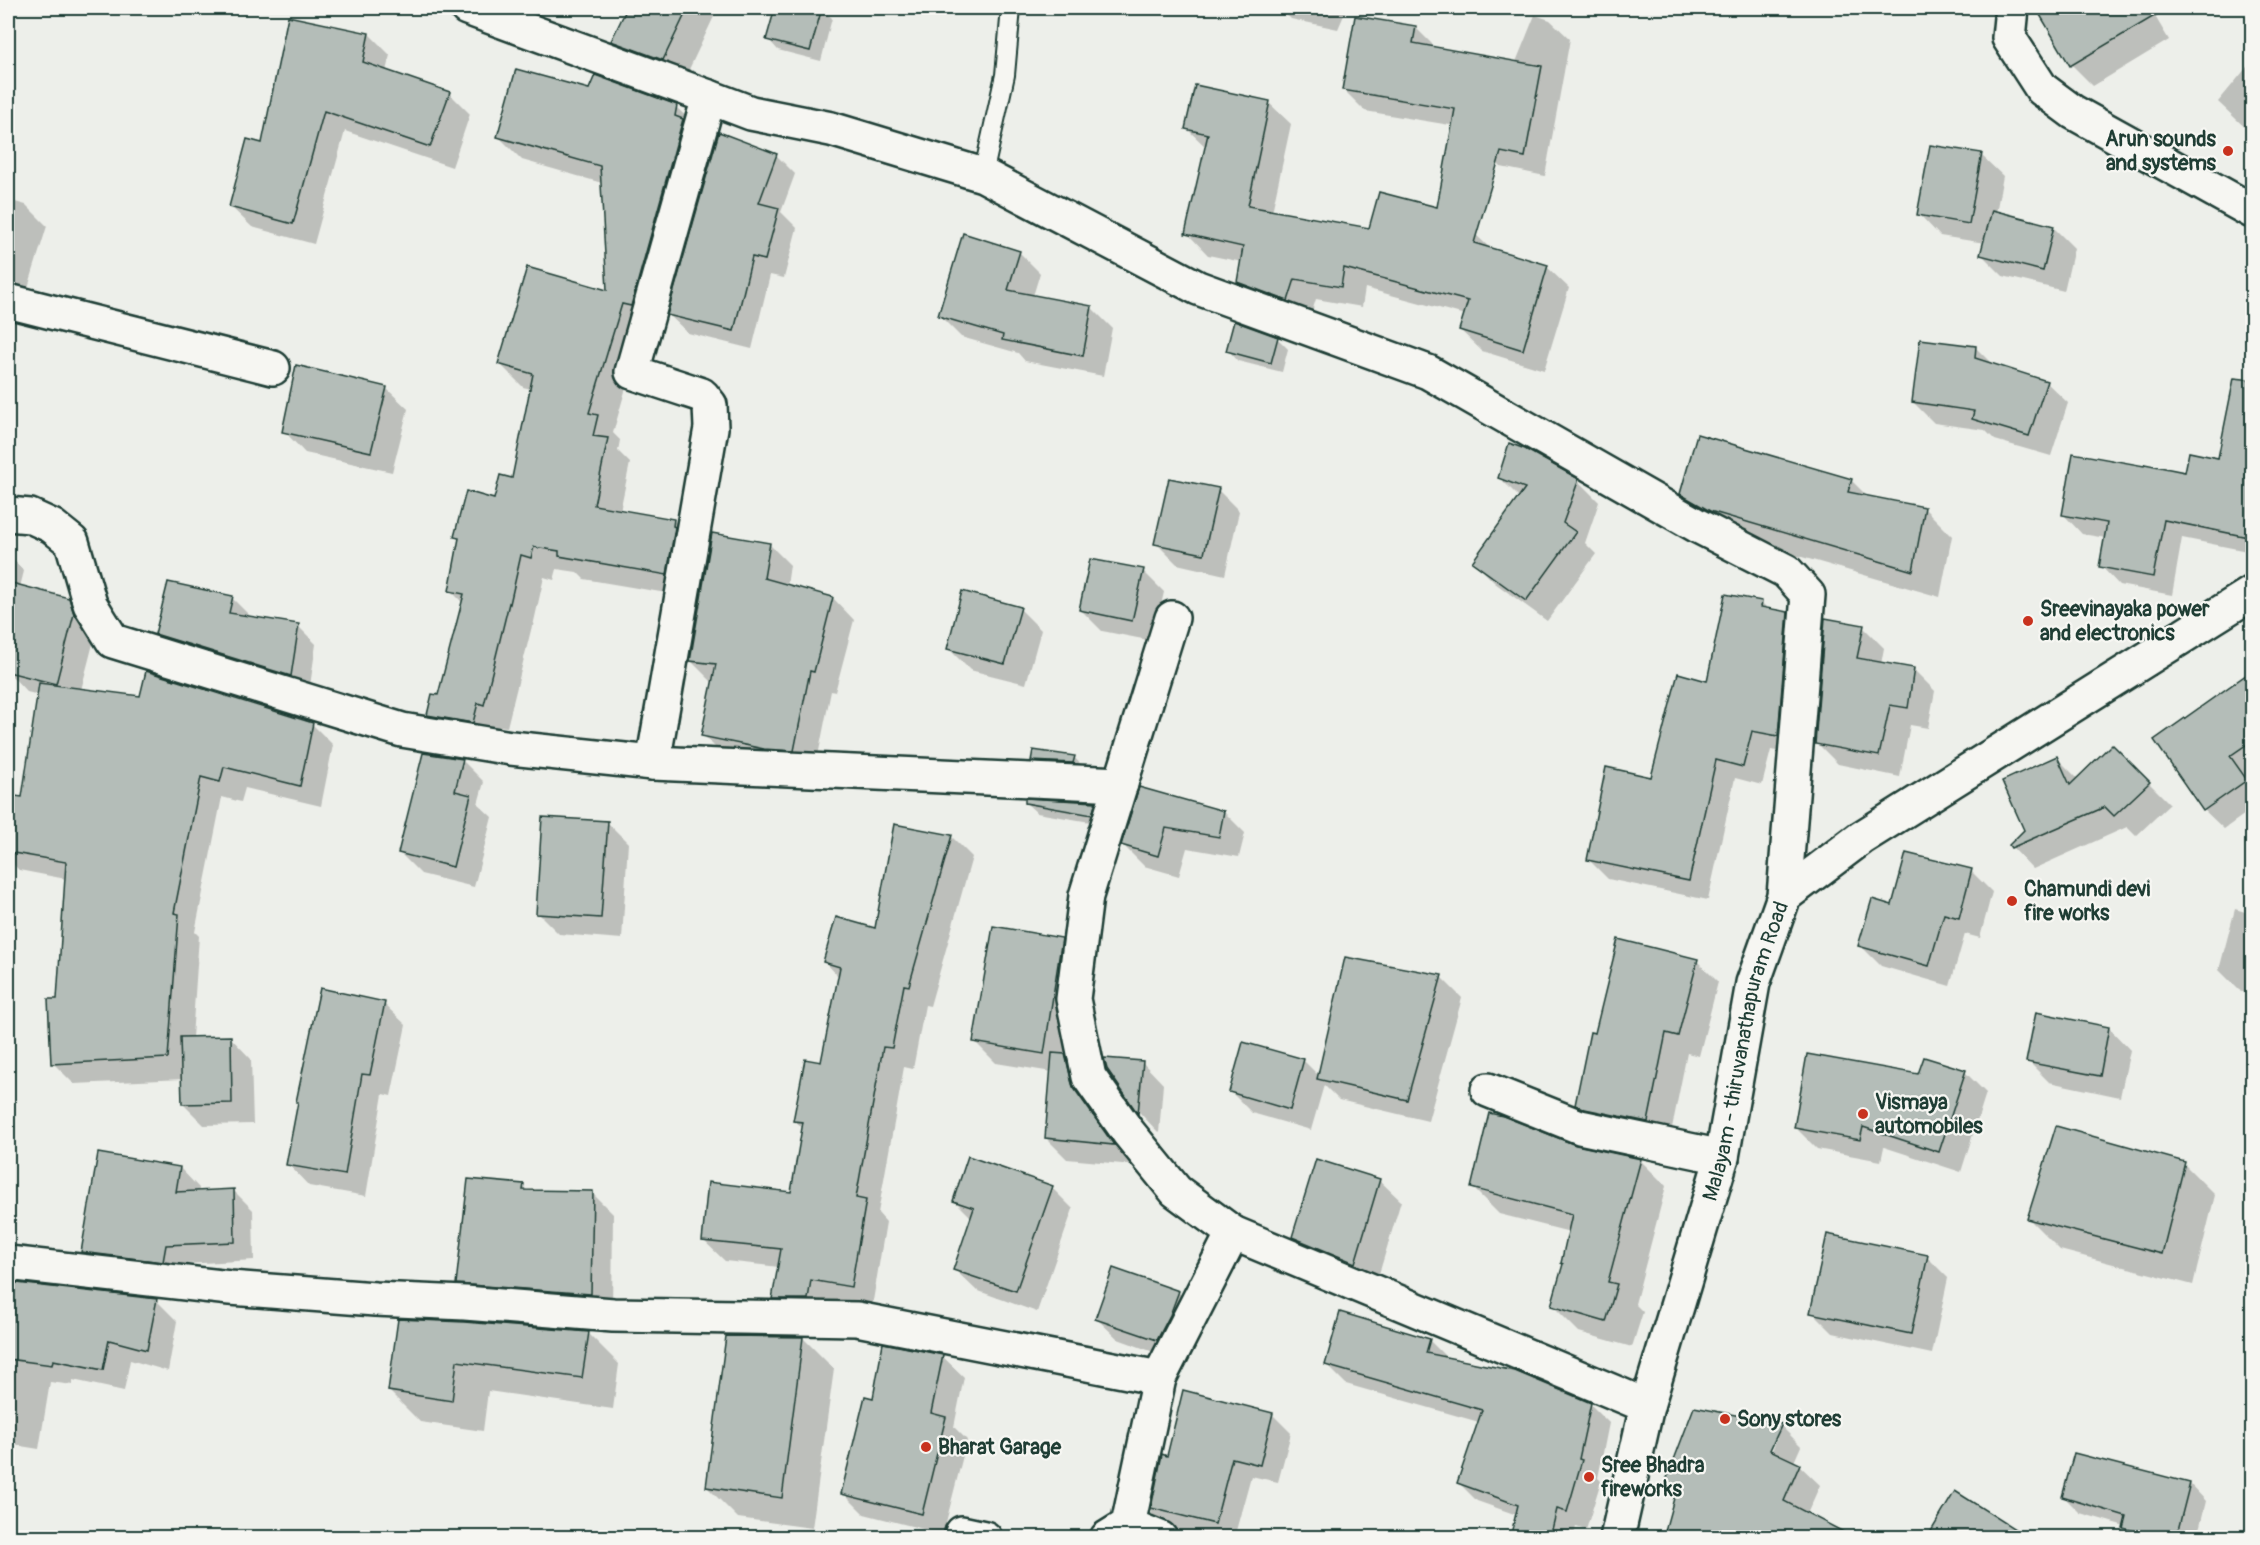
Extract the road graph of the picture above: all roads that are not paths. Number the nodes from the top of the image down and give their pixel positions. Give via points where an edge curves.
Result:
1 (467, 8) edge
2 (1011, 8) edge
3 (2012, 8) edge
4 (709, 97) junction
5 (983, 175) junction
6 (2253, 211) edge
7 (8, 301) edge
8 (273, 368) dead end
9 (8, 514) edge
10 (2253, 594) edge
11 (1172, 618) dead end
12 (654, 763) junction
13 (1121, 784) junction
14 (1784, 896) junction
15 (1488, 1090) dead end
16 (1722, 1157) junction
17 (1233, 1233) junction
18 (8, 1263) edge
19 (1159, 1378) junction
20 (1647, 1406) junction
21 (1117, 1531) edge
22 (1160, 1538) edge
23 (1617, 1538) edge

1 - 4 street
2 - 5 lane via 1005,75
3 - 6 street via 2009,38 2042,89 2073,112
4 - 5 street via 751,113 831,129
4 - 12 street via 632,372 702,395 710,405 711,428
5 - 14 street via 1198,288 1428,372 1698,526 1786,571 1808,595
7 - 8 street
9 - 12 street via 30,516 52,526 72,542 90,604 113,641 402,730 511,748
10 - 14 street, Malayam - thiruvanathapuram Road via 1862,838
11 - 13 street
12 - 13 street
13 - 17 street via 1086,896 1073,999 1089,1077 1176,1191
14 - 16 street, Malayam - thiruvanathapuram Road via 1752,983
15 - 16 street via 1580,1127
16 - 20 street, Malayam - thiruvanathapuram Road
17 - 19 street
17 - 20 street
18 - 19 street via 230,1288 613,1315 857,1319
19 - 21 street
20 - 23 street, Malayam - thiruvanathapuram Road
21 - 22 street

